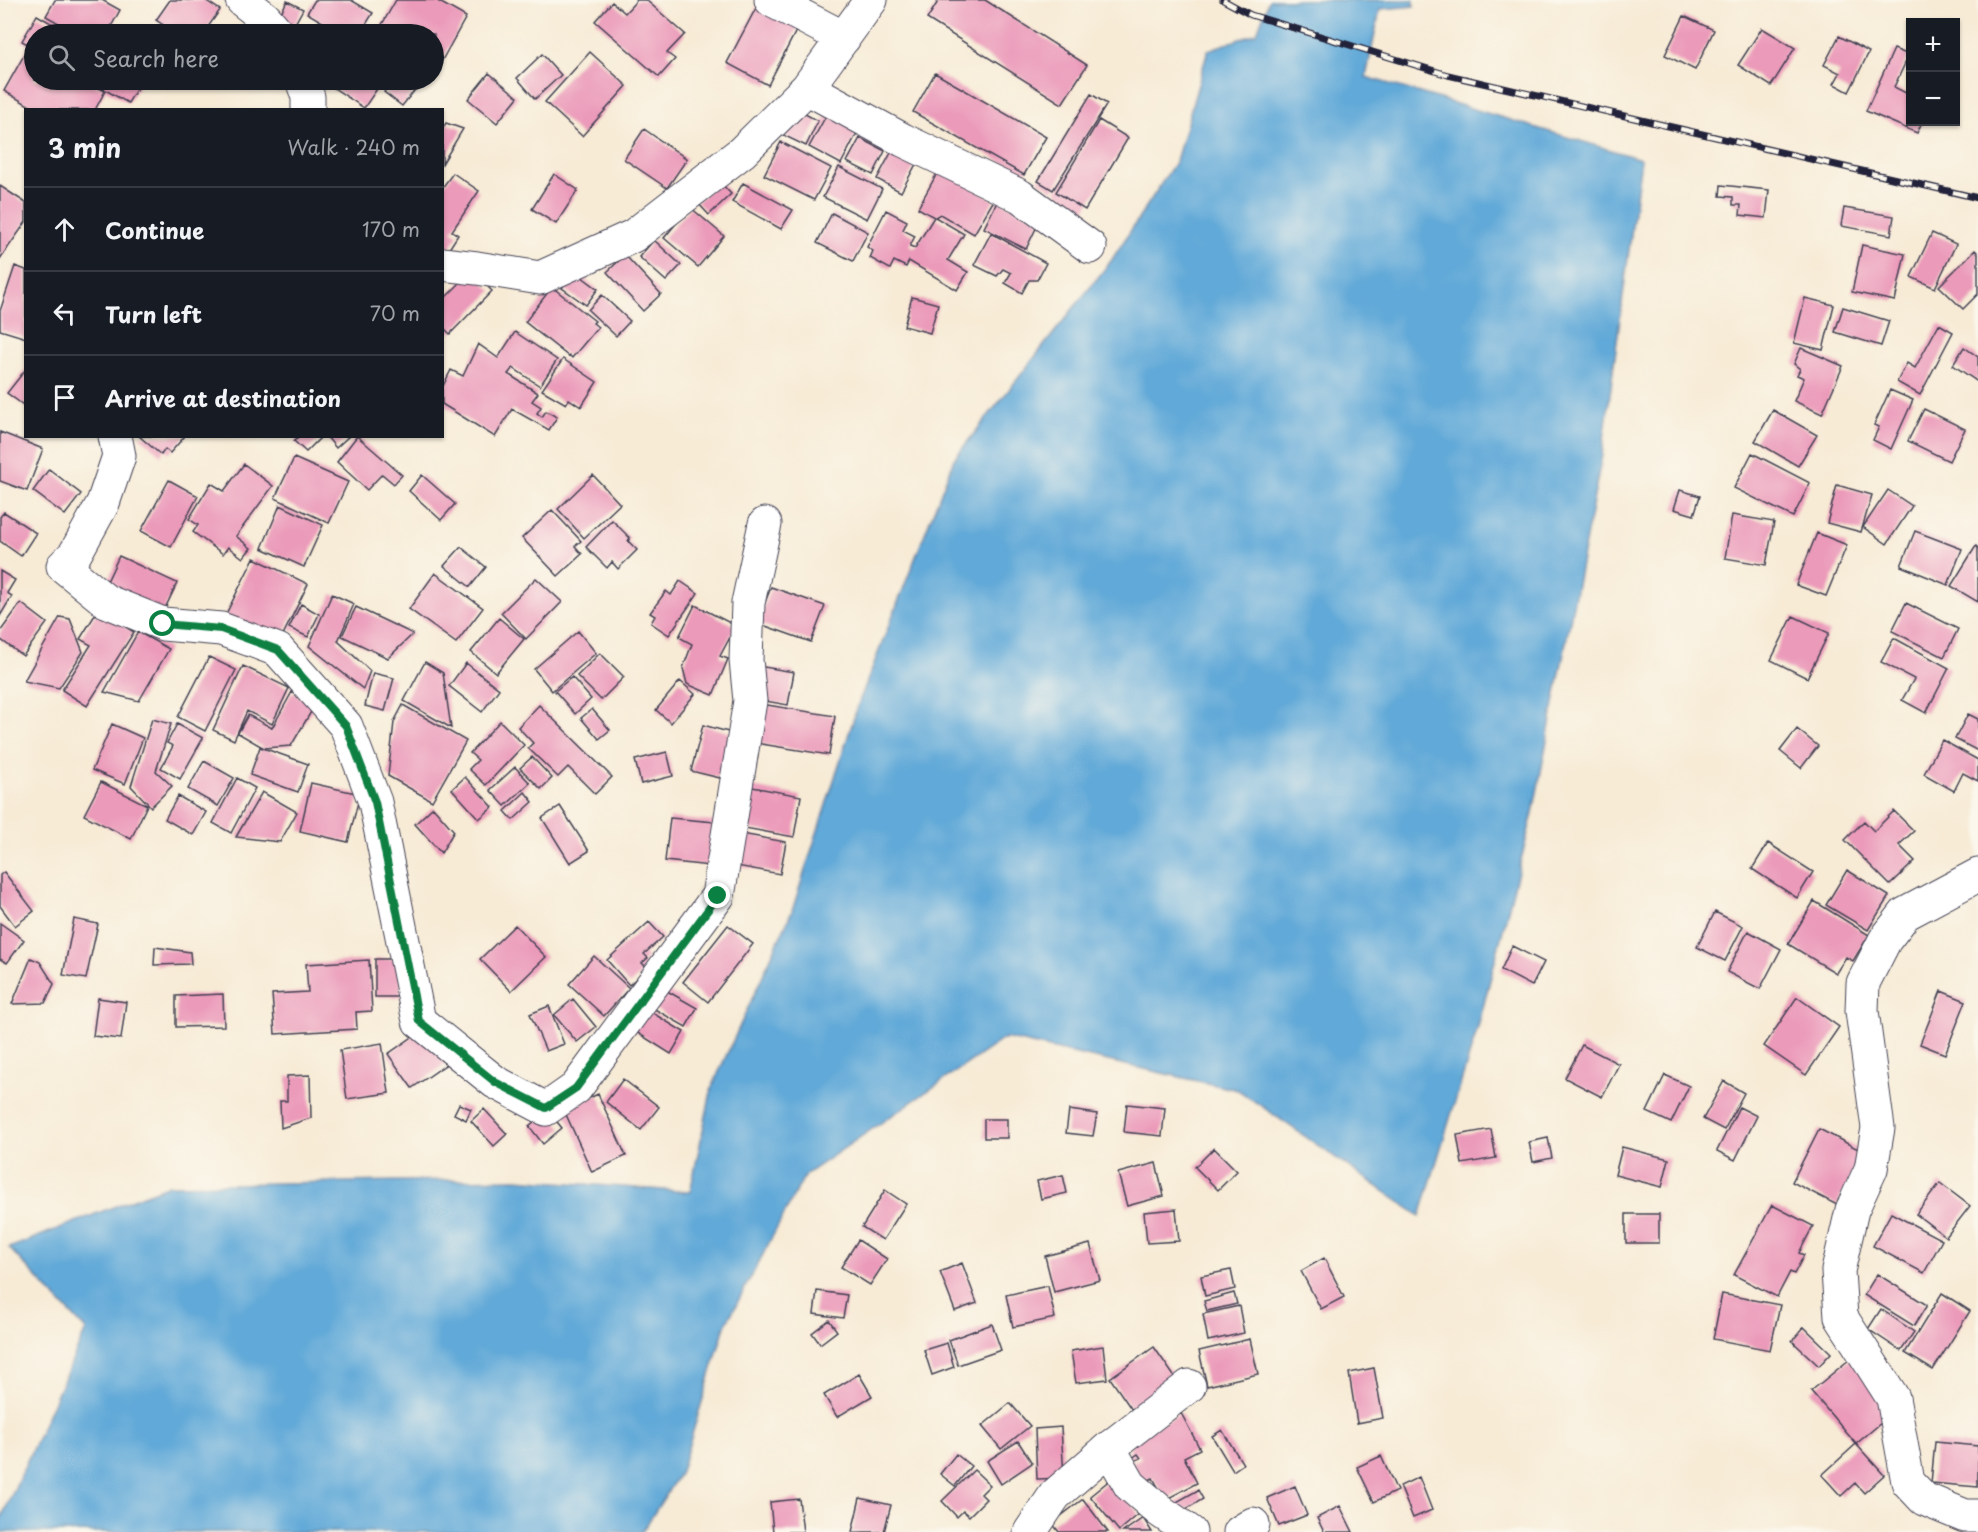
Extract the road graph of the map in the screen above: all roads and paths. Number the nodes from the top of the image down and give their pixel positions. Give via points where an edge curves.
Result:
1 (242, 0) edge
2 (771, 0) edge
3 (871, 0) edge
4 (270, 24) edge
5 (844, 38) junction
6 (807, 88) junction
7 (306, 90) edge
8 (308, 108) edge
9 (1090, 247) dead end
10 (444, 264) edge
11 (115, 438) edge
12 (765, 524) dead end
13 (1978, 875) edge
14 (1189, 1386) dead end
15 (1109, 1448) junction
16 (1978, 1515) edge
17 (1030, 1532) edge
18 (1190, 1532) edge

1 - 4 street
2 - 5 street
3 - 5 street
5 - 6 street
6 - 9 street via 1020,196
6 - 10 street via 742,152 633,236 540,278
7 - 8 street
11 - 12 street via 119,456 103,503 75,554 63,566 106,601 163,624 221,629 278,650 346,726 375,802 419,1021 495,1082 546,1108 576,1088 718,896 750,701 746,660 748,603
13 - 16 street via 1905,914 1885,940 1863,983 1862,1011 1878,1128 1871,1169 1852,1210 1838,1271 1840,1317 1893,1398 1908,1482 1924,1499 1965,1516
14 - 15 street
15 - 17 street via 1055,1495
15 - 18 street via 1130,1485

